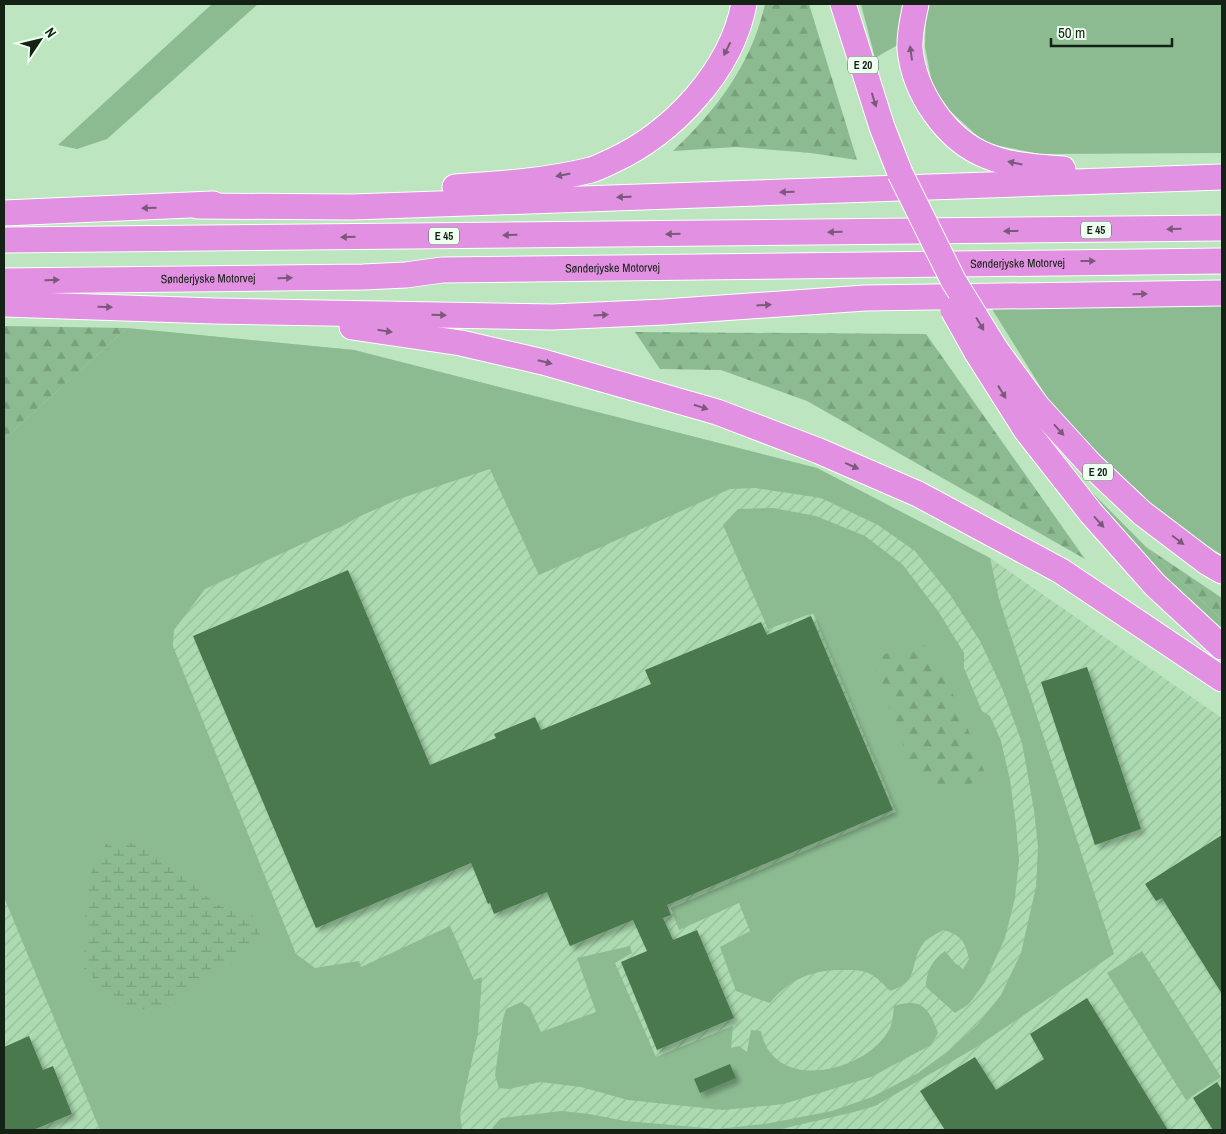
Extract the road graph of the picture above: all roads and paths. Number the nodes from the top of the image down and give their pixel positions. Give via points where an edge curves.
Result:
1 (744, 4) edge
2 (844, 4) edge
3 (916, 4) edge
4 (1213, 177) edge
5 (198, 206) junction
6 (4, 213) edge
7 (1222, 228) edge
8 (4, 240) edge
9 (1222, 260) edge
10 (4, 281) edge
11 (1222, 293) edge
12 (4, 304) edge
13 (215, 311) junction
14 (986, 351) junction
15 (1222, 571) edge
16 (1222, 647) edge
17 (1222, 679) edge

1 -> 5 highway via 720,64 687,107 658,134 625,155 592,170 532,181
2 -> 14 highway, E 20, bridge via 926,256 937,281
4 -> 3 highway via 1045,168 987,156 968,146 938,118 919,87 910,49 910,28
4 -> 5 highway via 352,207
5 -> 6 highway
7 -> 8 highway, E 45
10 -> 9 highway, Sønderjyske Motorvej via 363,277 452,270
13 -> 11 highway via 553,317 865,298
12 -> 13 highway
13 -> 17 highway via 461,343 543,362 717,412 918,494 1012,543 1061,571
14 -> 15 highway, E 20 via 1090,464 1142,512
14 -> 16 highway via 1026,430 1091,513 1155,585

